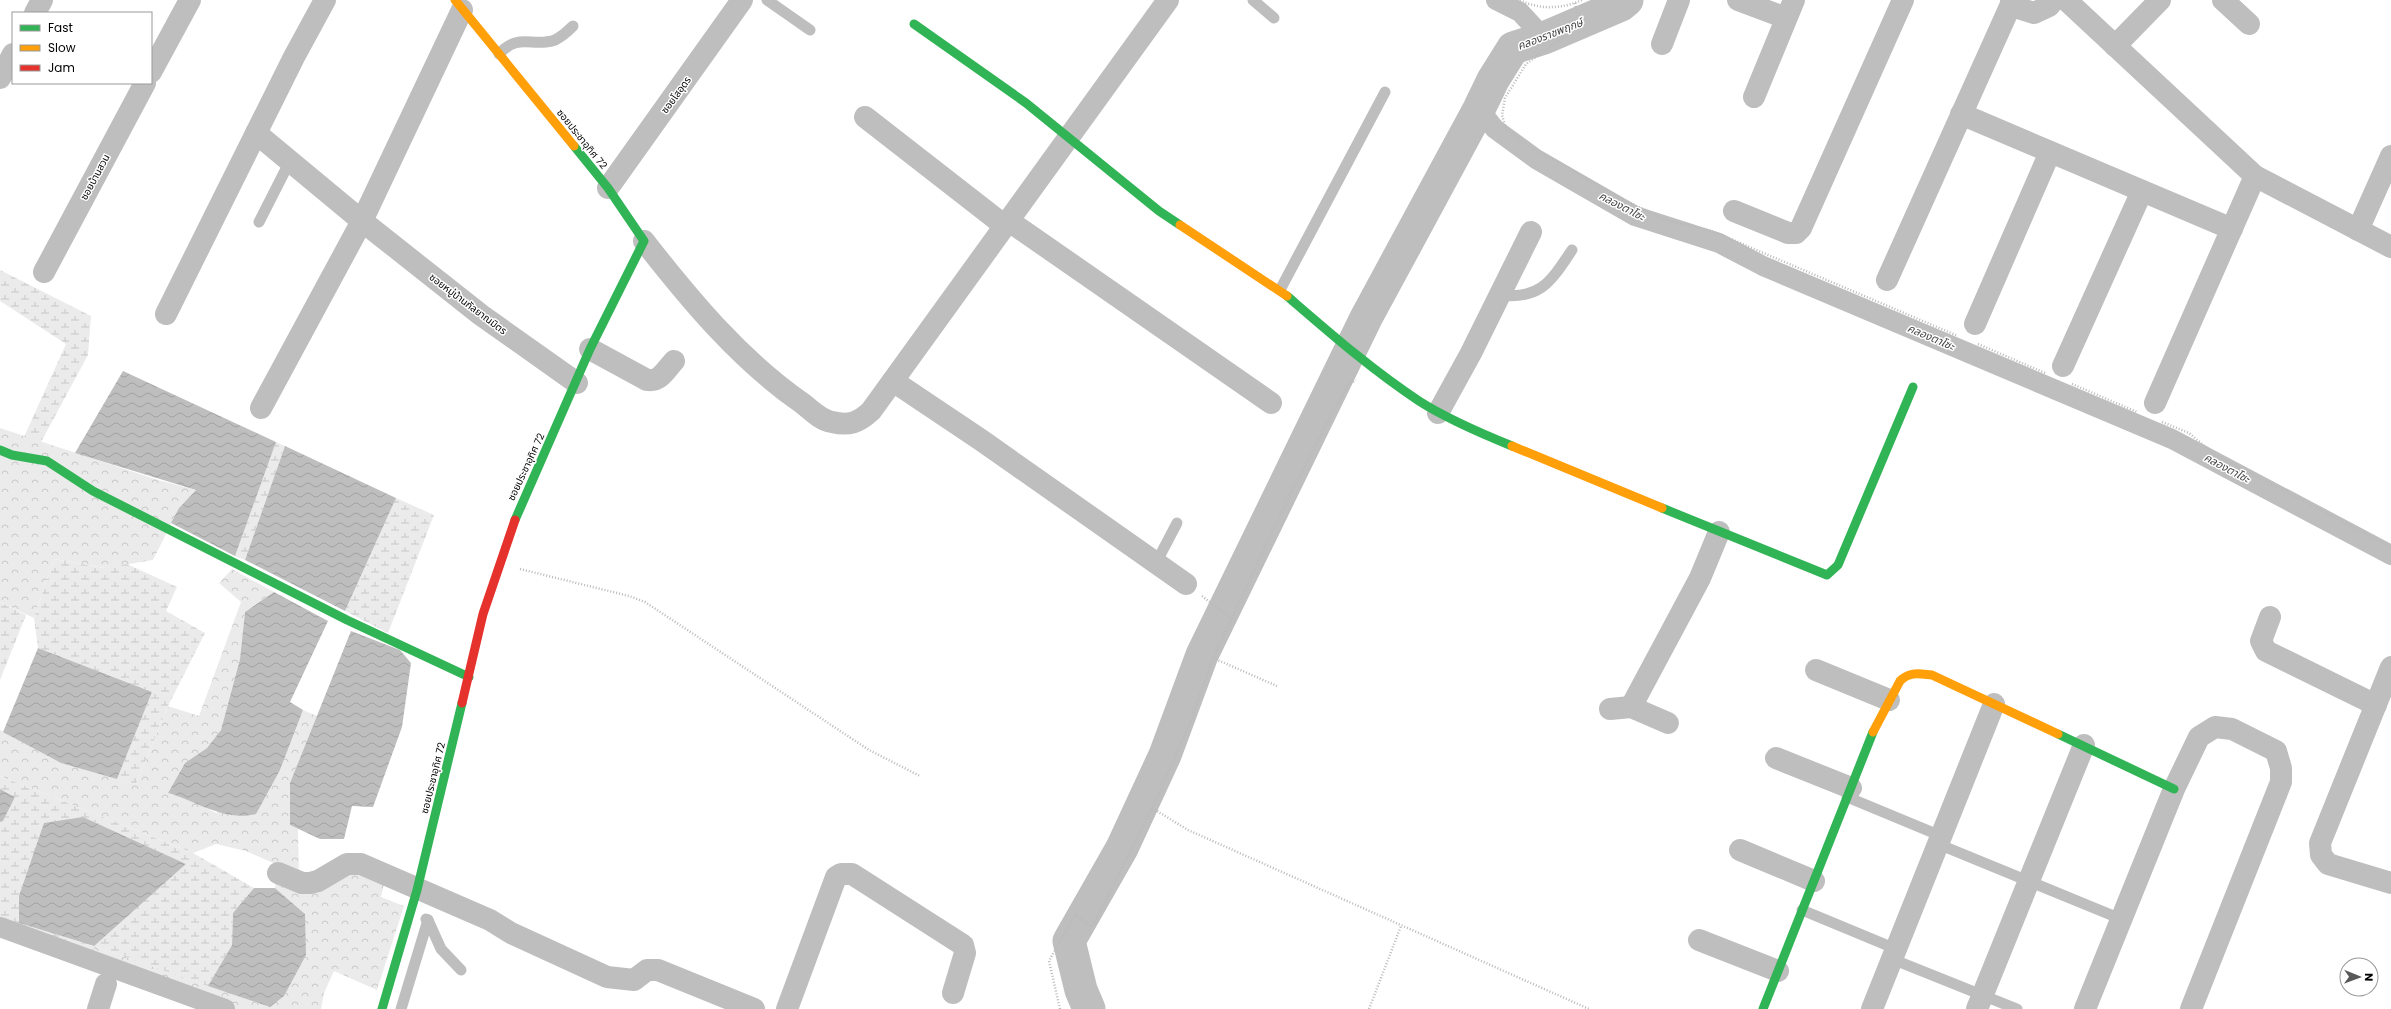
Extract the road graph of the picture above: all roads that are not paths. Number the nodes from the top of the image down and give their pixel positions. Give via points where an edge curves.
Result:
1 (42, 0) edge
2 (190, 0) edge
3 (325, 0) edge
4 (742, 0) edge
5 (767, 0) edge
6 (1168, 0) edge
7 (1254, 0) edge
8 (1679, 0) edge
9 (1738, 0) edge
10 (1903, 0) edge
11 (2054, 0) edge
12 (2066, 0) edge
13 (2160, 0) edge
14 (2223, 0) edge
15 (2011, 1) edge
16 (458, 3) edge
17 (1790, 9) edge
18 (36, 12) edge
19 (1274, 18) dead end
20 (914, 24) dead end
21 (2249, 24) dead end
22 (573, 26) dead end
23 (810, 30) dead end
24 (1662, 44) dead end
25 (2115, 46) junction
26 (499, 54) junction
27 (12, 56) edge
28 (152, 70) edge
29 (0, 78) edge
30 (144, 84) edge
31 (1386, 92) dead end
32 (1754, 98) dead end
33 (1962, 114) junction
34 (864, 117) dead end
35 (256, 133) junction
36 (1069, 139) junction
37 (2050, 152) junction
38 (2391, 156) edge
39 (290, 161) junction
40 (2255, 176) junction
41 (608, 188) junction
42 (2142, 191) junction
43 (1734, 211) dead end
44 (362, 221) junction
45 (259, 222) dead end
46 (1007, 223) junction
47 (2232, 229) junction
48 (2358, 230) junction
49 (1531, 232) dead end
50 (644, 241) junction
51 (2391, 247) edge
52 (1572, 250) dead end
53 (44, 272) dead end
54 (1887, 280) dead end
55 (1280, 290) junction
56 (1500, 295) junction
57 (166, 314) dead end
58 (1970, 334) road end
59 (590, 349) junction
60 (674, 361) dead end
61 (2059, 374) road end
62 (893, 381) junction
63 (577, 383) junction
64 (1912, 387) dead end
65 (1271, 403) dead end
66 (261, 408) dead end
67 (2152, 412) road end
68 (1438, 413) junction
69 (0, 450) edge
70 (1177, 523) dead end
71 (1719, 532) junction
72 (1156, 564) junction
73 (1186, 584) road end
74 (2270, 617) dead end
75 (2391, 667) edge
76 (1816, 670) dead end
77 (469, 677) junction
78 (1889, 700) junction
79 (1994, 704) junction
80 (2376, 705) junction
81 (1631, 707) junction
82 (1610, 708) dead end
83 (1668, 722) dead end
84 (2084, 745) junction
85 (1776, 758) dead end
86 (2174, 789) junction
87 (1849, 792) junction
88 (1939, 840) junction
89 (1740, 850) dead end
90 (278, 873) dead end
91 (1814, 881) junction
92 (2028, 881) junction
93 (2391, 882) edge
94 (417, 890) junction
95 (1802, 910) junction
96 (411, 912) junction
97 (2121, 919) junction
98 (428, 920) junction
99 (1699, 940) dead end
100 (1894, 954) junction
101 (461, 970) dead end
102 (1778, 971) junction
103 (106, 984) dead end
104 (953, 993) dead end
105 (1979, 1002) edge
106 (98, 1009) edge
107 (382, 1009) edge
108 (401, 1009) edge
109 (754, 1009) edge
110 (787, 1009) edge
111 (1763, 1009) edge
112 (1872, 1009) edge
113 (2017, 1009) edge
114 (2085, 1009) edge
115 (2191, 1009) edge

1 - 18 street
2 - 28 street
3 - 35 street
4 - 41 street, ซอยโสอุดร
5 - 23 lane
6 - 36 street
7 - 19 lane
8 - 24 street
9 - 17 street
10 - 43 street via 1801,228 1796,233 1788,233
11 - 15 street via 2049,6 2034,13 2025,12
12 - 25 street
13 - 25 street
14 - 21 street
15 - 33 street
16 - 26 street, ซอยประชาอุทิศ 72
16 - 44 street
17 - 32 street
20 - 36 street via 1026,103
22 - 26 lane via 556,39 517,41
25 - 40 street
26 - 41 street, ซอยประชาอุทิศ 72
27 - 29 street
30 - 53 street, ซอยบ้านสวน
31 - 55 lane
33 - 37 street
33 - 54 street
34 - 46 street
35 - 39 street, ซอยหมู่บ้านกัลยาณมิตร
35 - 57 street
36 - 46 street
36 - 55 street via 1159,211
37 - 42 street
37 - 58 street
38 - 48 street
39 - 44 street, ซอยหมู่บ้านกัลยาณมิตร
39 - 45 lane
40 - 47 street
40 - 48 street
41 - 50 street, ซอยประชาอุทิศ 72
42 - 47 street
42 - 61 street
44 - 63 street, ซอยหมู่บ้านกัลยาณมิตร via 480,315
44 - 66 street
46 - 62 street
46 - 65 street
47 - 67 street
48 - 51 street
49 - 56 street
50 - 59 street, ซอยประชาอุทิศ 72
50 - 62 street via 680,288 762,374 817,416 845,424 859,421
52 - 56 lane via 1553,278 1540,290 1527,296
55 - 68 street via 1345,346
56 - 68 street via 1454,387
59 - 60 street via 646,380 659,379
59 - 63 street, ซอยประชาอุทิศ 72
62 - 72 street
63 - 77 street, ซอยประชาอุทิศ 72 via 519,510 483,614
64 - 71 street via 1838,565 1827,576
68 - 71 street
69 - 77 street via 12,455 47,461 113,502 340,616
70 - 72 lane
71 - 81 street via 1700,578
72 - 73 street
74 - 80 street via 2260,641 2266,651
75 - 80 street
76 - 78 street
77 - 94 street, ซอยประชาอุทิศ 72
78 - 79 street via 1903,677 1917,673 1932,675
78 - 87 street via 1872,734
79 - 84 street
79 - 88 street
80 - 93 street via 2320,843 2320,849 2328,864
81 - 82 street
81 - 83 street
84 - 86 street
84 - 92 street
85 - 87 street
86 - 97 street
86 - 115 street via 2199,737 2215,727 2232,729 2276,751 2281,768 2281,782
87 - 88 lane
87 - 91 street
88 - 92 lane
88 - 100 street
89 - 91 street
90 - 94 street via 302,883 310,883 347,864 361,864
91 - 95 street
92 - 97 lane
92 - 105 street
94 - 96 street, ซอยประชาอุทิศ 72
94 - 109 street via 490,920 607,977 634,980 647,970 658,970
95 - 100 lane
95 - 102 street
96 - 98 lane
96 - 107 street, ซอยประชาอุทิศ 72
97 - 114 street
98 - 101 lane via 441,950
98 - 108 lane
99 - 102 street
100 - 105 lane
100 - 112 street
102 - 111 street
103 - 106 street
104 - 110 street via 964,953 963,945 852,874 846,873 836,877
105 - 113 lane

